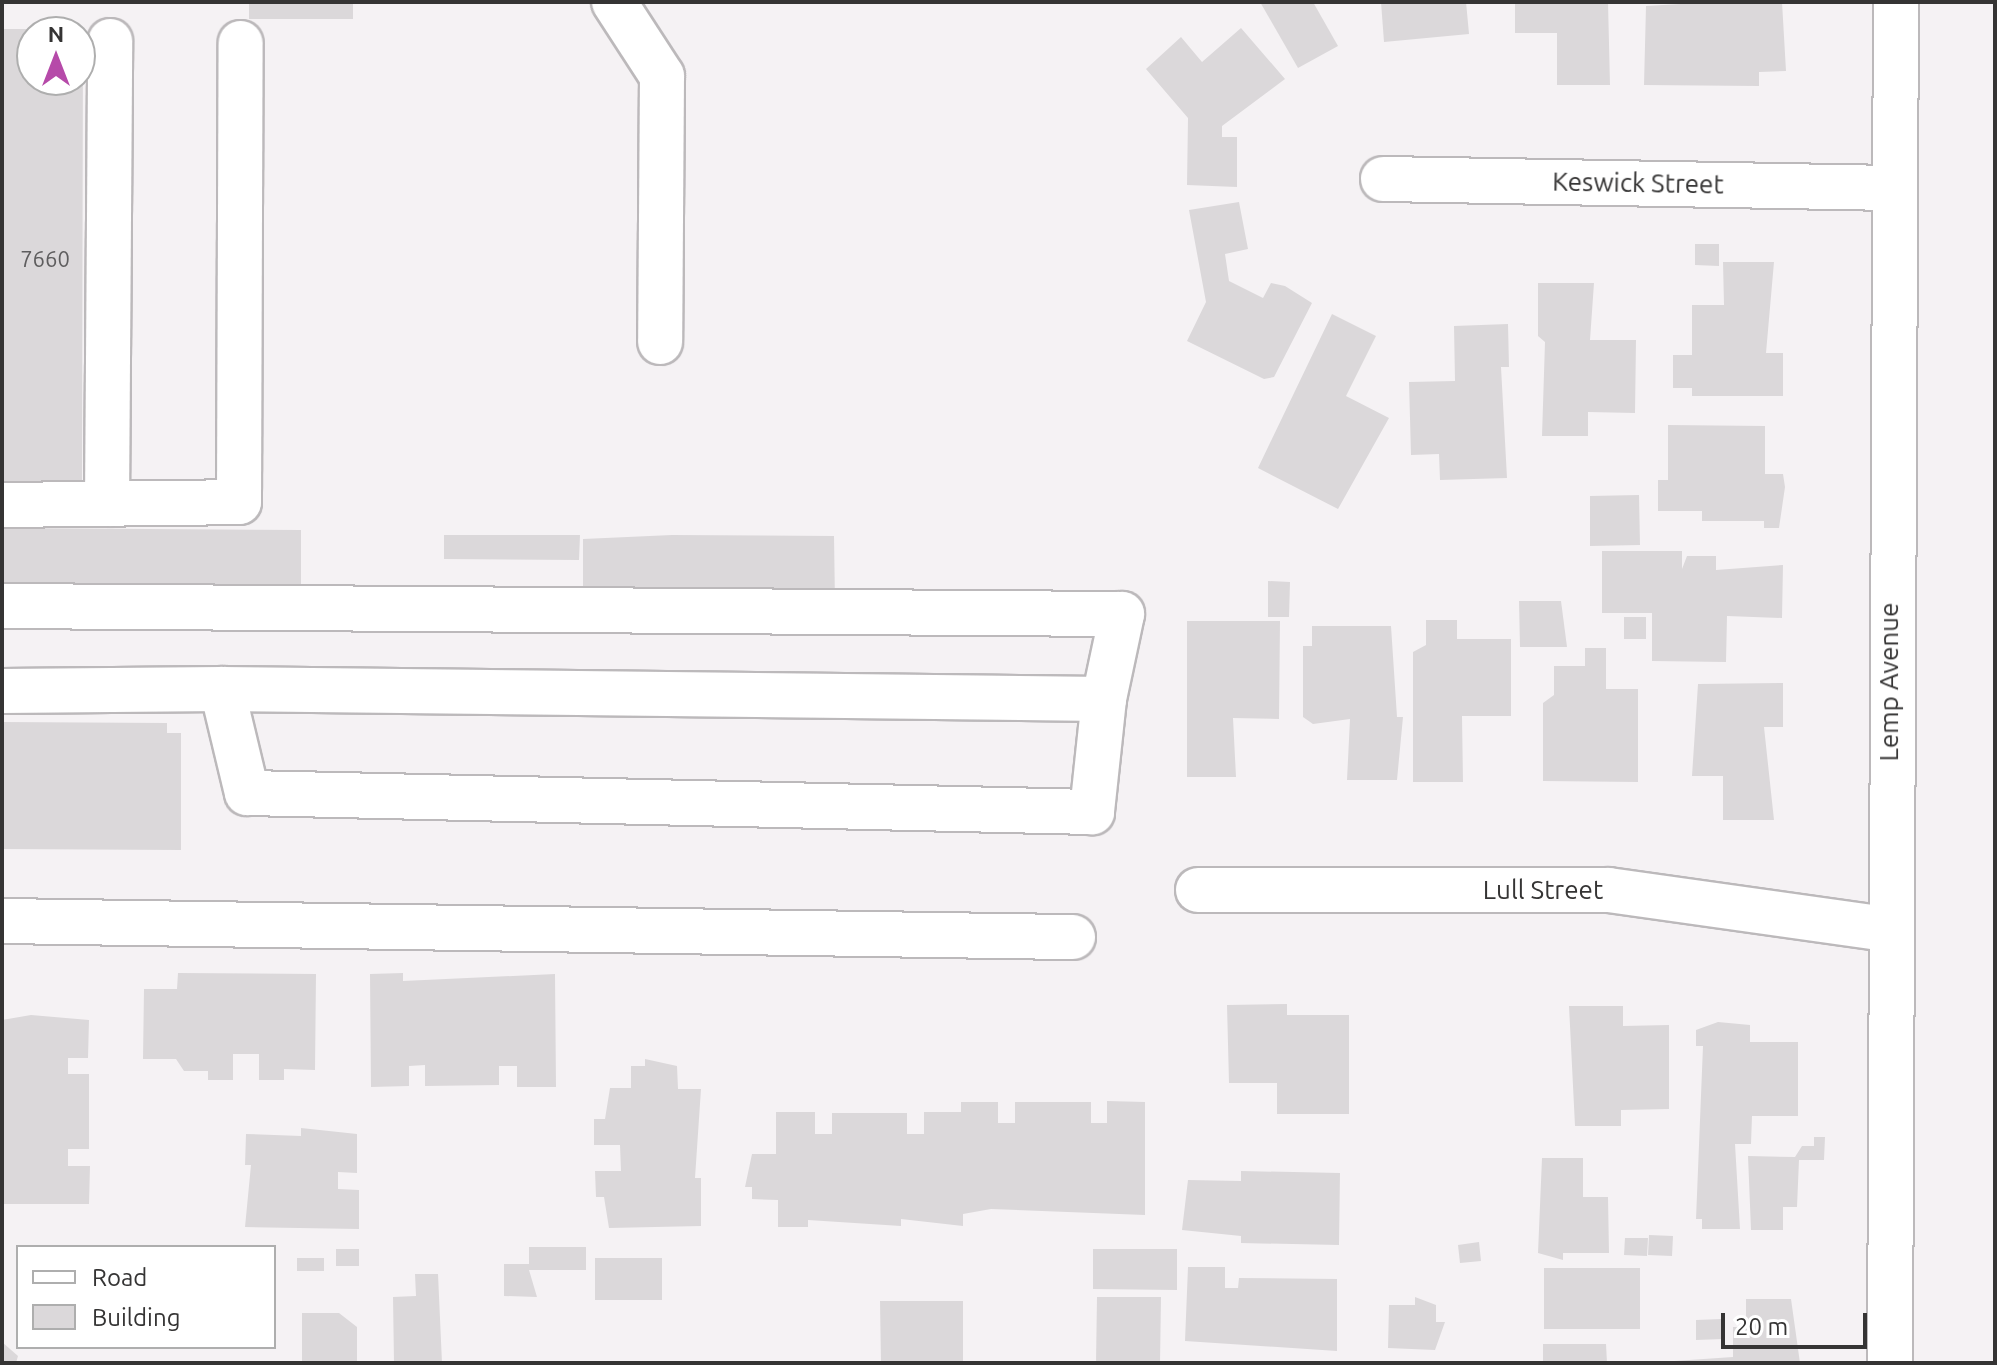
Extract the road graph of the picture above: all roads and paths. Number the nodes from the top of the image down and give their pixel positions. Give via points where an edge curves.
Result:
1 (614, 2) edge
2 (1896, 2) edge
3 (110, 41) dead end
4 (241, 43) dead end
5 (1383, 179) dead end
6 (1893, 188) junction
7 (660, 342) dead end
8 (107, 504) junction
9 (2, 505) edge
10 (2, 606) edge
11 (222, 689) junction
12 (2, 691) edge
13 (1104, 699) junction
14 (1198, 890) dead end
15 (2, 921) edge
16 (1887, 929) junction
17 (1073, 937) dead end
18 (1890, 1363) edge

1 - 7 street via 662,76
2 - 6 street, Lemp Avenue
3 - 8 street
4 - 8 street via 239,502
5 - 6 street, Keswick Street
6 - 16 street, Lemp Avenue
8 - 9 street
10 - 13 street via 1122,614
11 - 12 street
11 - 13 street
11 - 13 street via 247,793 1092,812
14 - 16 street, Lull Street via 1609,890
15 - 17 street
16 - 18 street, Lemp Avenue

